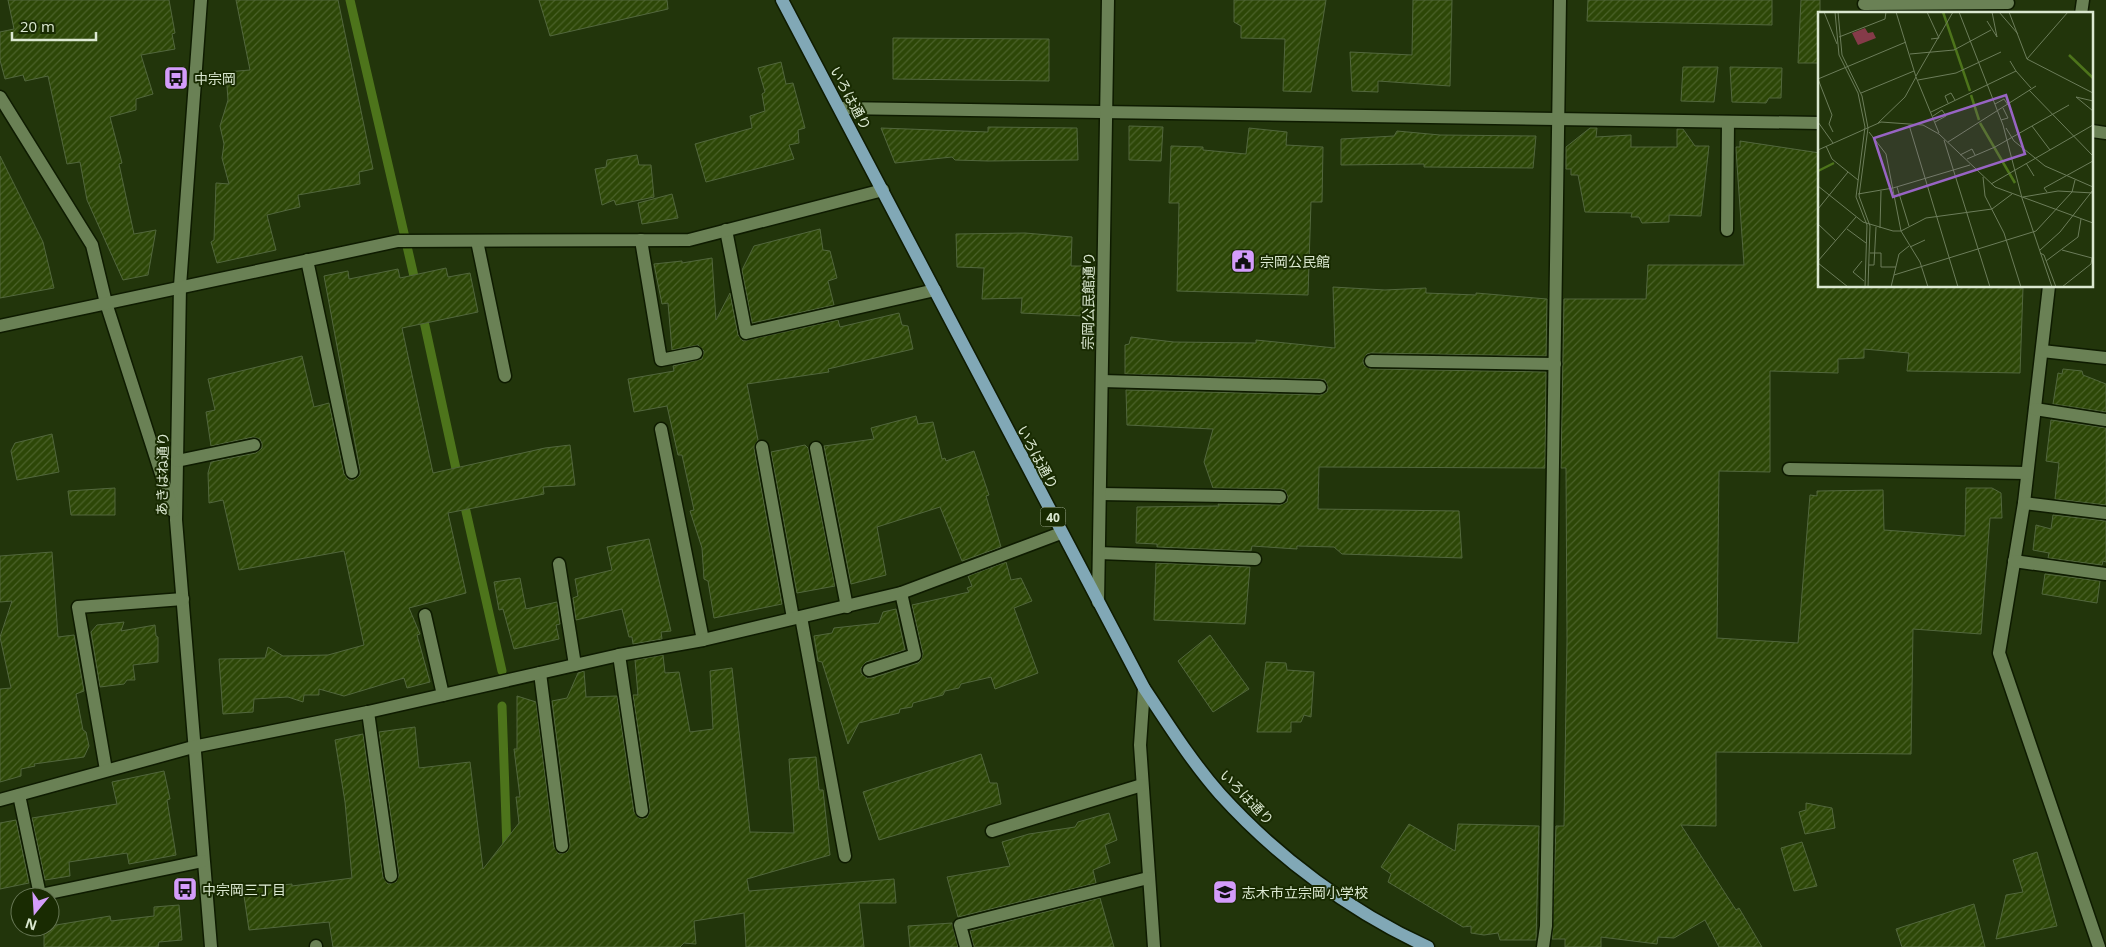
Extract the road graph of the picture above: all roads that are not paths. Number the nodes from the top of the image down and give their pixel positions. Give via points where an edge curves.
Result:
1 (201, 0) edge
2 (782, 0) edge
3 (1108, 0) edge
4 (1560, 0) edge
5 (1864, 4) dead end
6 (2008, 5) edge
7 (0, 97) edge
8 (840, 108) junction
9 (1107, 113) junction
10 (1558, 119) junction
11 (1728, 122) junction
12 (1818, 123) edge
13 (883, 190) junction
14 (726, 230) junction
15 (1727, 230) dead end
16 (641, 240) junction
17 (477, 241) junction
18 (307, 260) junction
19 (180, 286) junction
20 (2049, 288) edge
21 (935, 290) junction
22 (106, 303) junction
23 (0, 326) edge
24 (2042, 351) junction
25 (696, 353) dead end
26 (2106, 358) edge
27 (1371, 360) dead end
28 (1555, 364) junction
29 (505, 376) dead end
30 (1102, 381) junction
31 (1320, 387) dead end
32 (2035, 409) junction
33 (2106, 420) edge
34 (661, 429) dead end
35 (254, 445) dead end
36 (762, 447) dead end
37 (816, 448) dead end
38 (177, 460) junction
39 (1789, 469) dead end
40 (352, 472) dead end
41 (2027, 474) junction
42 (1100, 494) junction
43 (1280, 497) dead end
44 (2024, 503) junction
45 (2106, 513) edge
46 (176, 520) junction
47 (1061, 533) junction
48 (1099, 553) junction
49 (1255, 559) dead end
50 (2014, 561) junction
51 (559, 564) dead end
52 (2106, 574) edge
53 (902, 593) junction
54 (183, 599) junction
55 (1098, 602) junction
56 (847, 607) junction
57 (426, 615) dead end
58 (797, 617) junction
59 (703, 640) junction
60 (619, 655) junction
61 (575, 665) junction
62 (869, 670) dead end
63 (540, 673) junction
64 (1144, 688) junction
65 (443, 695) junction
66 (368, 712) junction
67 (193, 747) junction
68 (106, 770) junction
69 (1142, 785) junction
70 (19, 795) junction
71 (0, 800) edge
72 (642, 811) dead end
73 (992, 831) dead end
74 (562, 846) dead end
75 (846, 856) dead end
76 (203, 861) junction
77 (390, 876) dead end
78 (1148, 878) junction
79 (210, 947) edge
80 (966, 947) edge
81 (1154, 947) edge
82 (1428, 947) edge
83 (1543, 947) edge
84 (2099, 947) edge

1 - 19 street, あきはね通り
2 - 8 main road, いろは通り / 40
3 - 9 street, 宗岡公民館通り
4 - 10 street
5 - 6 street
7 - 22 street via 92,245
8 - 9 street
8 - 13 main road, いろは通り / 40
9 - 10 street
9 - 30 street, 宗岡公民館通り
10 - 11 street
10 - 28 street
11 - 12 street
11 - 15 street
13 - 14 street
13 - 21 main road, いろは通り / 40
14 - 16 street via 689,240
14 - 21 street via 746,333
16 - 17 street
16 - 25 street via 661,360
17 - 18 street via 398,241
17 - 29 street
18 - 19 street
18 - 40 street
19 - 22 street
19 - 38 street, あきはね通り
20 - 24 street
21 - 47 main road, いろは通り / 40
22 - 23 street
22 - 46 street
24 - 26 street
24 - 32 street
27 - 28 street
28 - 83 street via 1546,926
30 - 31 street
30 - 42 street, 宗岡公民館通り
32 - 33 street
32 - 41 street
34 - 59 street
35 - 38 street
36 - 58 street
37 - 56 street
38 - 46 street, あきはね通り
39 - 41 street
41 - 44 street
42 - 43 street
42 - 48 street, 宗岡公民館通り
44 - 45 street
44 - 50 street
46 - 54 street, あきはね通り
47 - 53 street
47 - 55 main road, いろは通り / 40
48 - 49 street
48 - 55 street, 宗岡公民館通り
50 - 52 street
50 - 84 street via 1999,653
51 - 61 street
53 - 56 street
53 - 62 street via 915,655
54 - 67 street, あきはね通り
54 - 68 street via 78,607
55 - 64 main road, いろは通り / 40
56 - 58 street
57 - 65 street
58 - 59 street
58 - 75 street
59 - 60 street
60 - 61 street
60 - 72 street
61 - 63 street
63 - 65 street
63 - 74 street
64 - 69 street via 1140,746
64 - 82 main road, いろは通り / 40 via 1220,794 1259,832 1333,893
65 - 66 street
66 - 67 street
66 - 77 street
67 - 68 street
67 - 76 street, あきはね通り
68 - 70 street
69 - 73 street
69 - 78 street
70 - 71 street
70 - 76 street via 40,895
76 - 79 street, あきはね通り
78 - 80 street via 960,925
78 - 81 street

